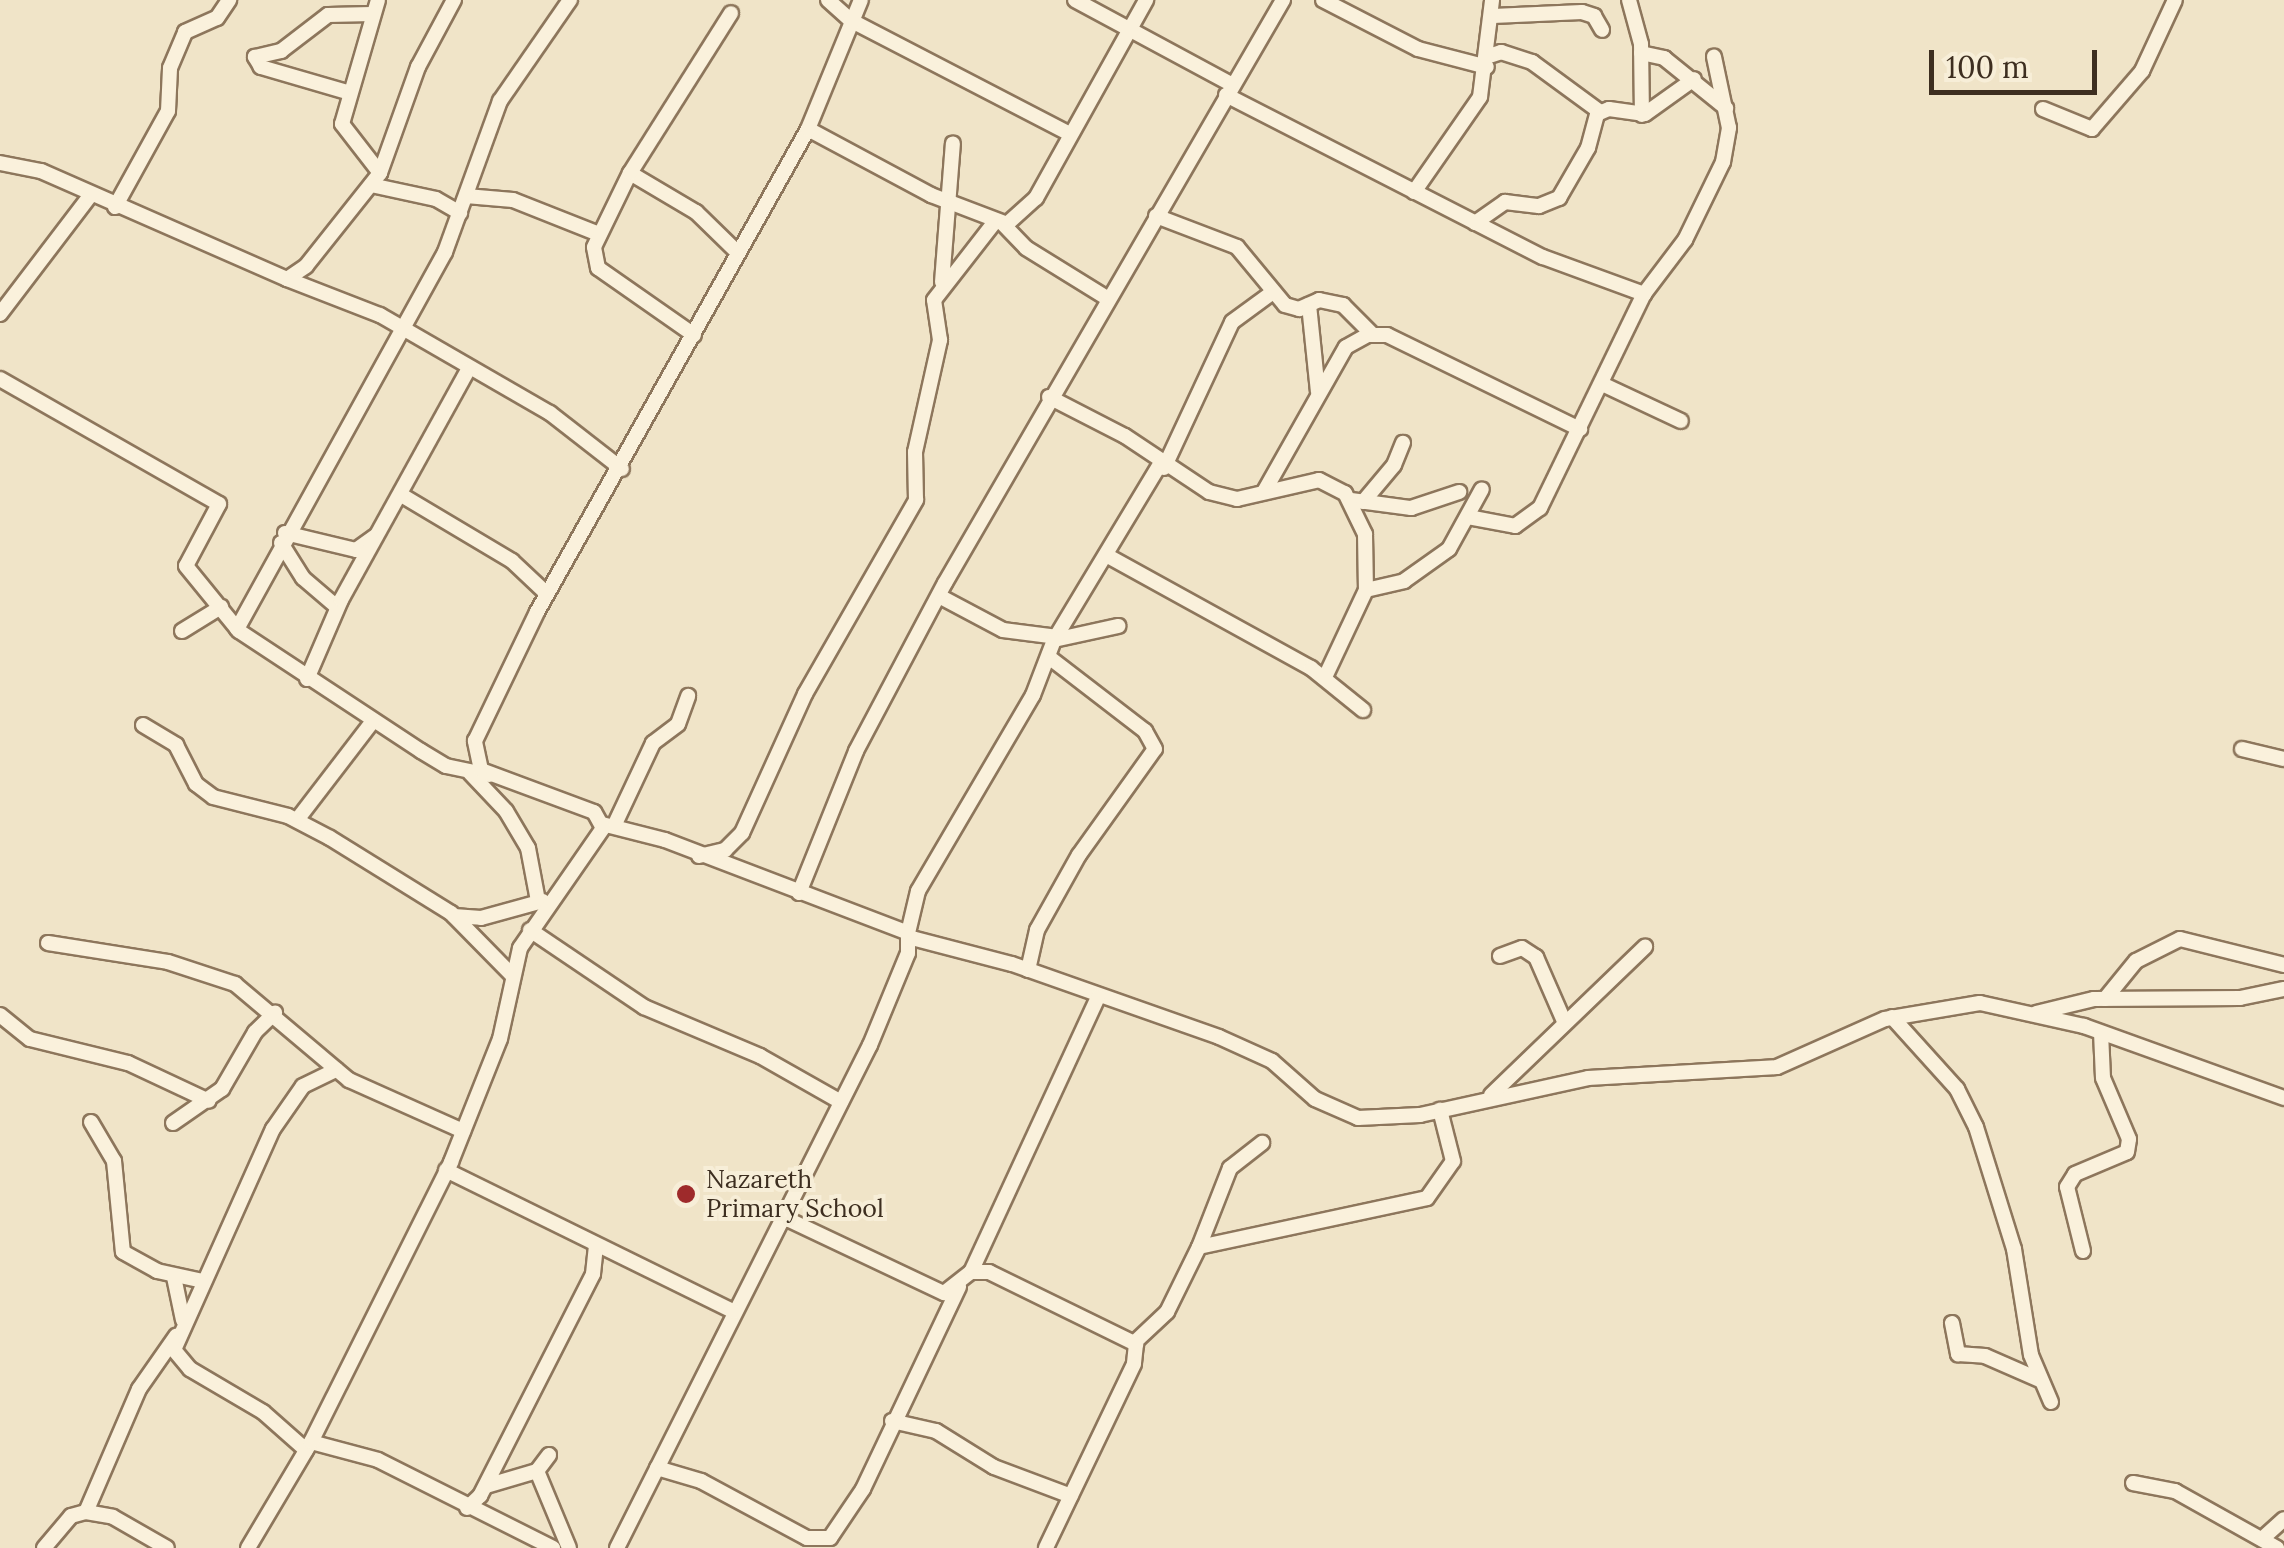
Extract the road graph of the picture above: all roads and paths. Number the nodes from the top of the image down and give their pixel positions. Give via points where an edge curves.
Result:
1 (229, 0) edge
2 (325, 0) edge
3 (454, 0) edge
4 (570, 0) edge
5 (828, 0) edge
6 (861, 0) edge
7 (1075, 0) edge
8 (1146, 0) edge
9 (1284, 0) edge
10 (1323, 0) edge
11 (1629, 0) edge
12 (2175, 0) edge
13 (375, 7) edge
14 (1492, 8) edge
15 (339, 10) junction
16 (731, 13) dead end
17 (850, 20) junction
18 (1130, 30) junction
19 (1602, 30) dead end
20 (1642, 53) junction
21 (1714, 57) dead end
22 (1488, 61) junction
23 (1694, 79) junction
24 (1229, 90) junction
25 (347, 92) junction
26 (1727, 109) junction
27 (2042, 109) dead end
28 (1600, 112) junction
29 (1642, 115) junction
30 (808, 129) junction
31 (1070, 134) junction
32 (954, 143) dead end
33 (0, 163) edge
34 (630, 172) junction
35 (375, 179) junction
36 (1414, 192) junction
37 (90, 196) junction
38 (466, 196) junction
39 (948, 202) junction
40 (115, 207) junction
41 (460, 213) junction
42 (1156, 216) junction
43 (999, 223) junction
44 (1475, 223) junction
45 (599, 234) junction
46 (737, 252) junction
47 (287, 279) junction
48 (942, 282) junction
49 (1273, 292) junction
50 (1644, 294) junction
51 (1107, 298) junction
52 (1309, 305) junction
53 (0, 314) edge
54 (402, 329) junction
55 (694, 335) junction
56 (1373, 335) junction
57 (468, 370) junction
58 (0, 378) edge
59 (1602, 384) junction
60 (1318, 392) junction
61 (1048, 397) junction
62 (1680, 421) dead end
63 (1580, 429) junction
64 (1402, 444) dead end
65 (1162, 466) junction
66 (622, 469) junction
67 (1482, 489) dead end
68 (1265, 490) junction
69 (1460, 492) dead end
70 (403, 496) junction
71 (1357, 501) junction
72 (1468, 517) junction
73 (379, 534) junction
74 (283, 538) junction
75 (1106, 555) junction
76 (1366, 590) junction
77 (547, 594) junction
78 (939, 596) junction
79 (221, 607) junction
80 (338, 607) junction
81 (1118, 626) dead end
82 (236, 628) junction
83 (182, 631) dead end
84 (1056, 638) junction
85 (1048, 657) junction
86 (1325, 677) junction
87 (307, 679) junction
88 (688, 696) dead end
89 (1363, 710) dead end
90 (373, 721) junction
91 (143, 725) dead end
92 (2242, 749) dead end
93 (2284, 759) edge
94 (470, 773) junction
95 (491, 775) junction
96 (297, 820) junction
97 (608, 825) junction
98 (698, 856) junction
99 (799, 894) junction
100 (544, 901) junction
101 (454, 916) junction
102 (530, 930) junction
103 (908, 935) junction
104 (48, 943) dead end
105 (1645, 947) dead end
106 (1500, 956) dead end
107 (2284, 965) edge
108 (1028, 970) junction
109 (512, 975) junction
110 (2284, 989) edge
111 (1098, 997) junction
112 (2106, 999) junction
113 (274, 1013) junction
114 (2036, 1013) junction
115 (0, 1015) edge
116 (1892, 1016) junction
117 (1564, 1021) junction
118 (2101, 1033) junction
119 (336, 1070) junction
120 (1490, 1095) junction
121 (2284, 1098) edge
122 (208, 1101) junction
123 (842, 1102) junction
124 (1440, 1110) junction
125 (90, 1122) dead end
126 (173, 1123) dead end
127 (463, 1131) junction
128 (1262, 1143) dead end
129 (446, 1170) junction
130 (785, 1218) junction
131 (596, 1247) junction
132 (1199, 1247) junction
133 (2083, 1251) dead end
134 (614, 1255) junction
135 (595, 1269) junction
136 (972, 1272) junction
137 (174, 1277) junction
138 (203, 1282) junction
139 (959, 1286) junction
140 (690, 1294) junction
141 (734, 1312) junction
142 (1952, 1323) dead end
143 (180, 1328) junction
144 (730, 1328) junction
145 (1134, 1342) junction
146 (2040, 1380) junction
147 (2051, 1402) dead end
148 (892, 1421) junction
149 (308, 1446) junction
150 (549, 1455) dead end
151 (658, 1468) junction
152 (536, 1471) junction
153 (2134, 1483) dead end
154 (486, 1486) junction
155 (1070, 1496) junction
156 (467, 1508) junction
157 (86, 1512) junction
158 (2284, 1520) edge
159 (2263, 1538) junction
160 (828, 1545) edge
161 (44, 1548) edge
162 (167, 1548) edge
163 (248, 1548) edge
164 (552, 1548) edge
165 (569, 1548) edge
166 (617, 1548) edge
167 (1046, 1548) edge
168 (2277, 1548) edge

1 - 40 street via 216,18 185,32 170,68 168,111
2 - 15 street
3 - 35 street via 418,67
4 - 38 street via 500,101
5 - 17 street
6 - 17 street
7 - 18 street
8 - 18 street
9 - 24 street
10 - 22 street via 1418,49
11 - 20 street
12 - 27 street via 2142,71 2092,129
13 - 15 street
13 - 25 street
14 - 19 street via 1582,12
14 - 22 street
15 - 25 street via 281,51 258,54 256,63
16 - 34 street
17 - 30 street
17 - 31 street
18 - 24 street
18 - 31 street
20 - 23 street via 1664,58
20 - 29 street
21 - 26 street
22 - 28 street via 1501,52 1532,62
22 - 36 street via 1480,97
23 - 26 street
23 - 29 street
24 - 36 street
24 - 42 street
25 - 35 street via 342,124
26 - 50 street via 1724,162 1686,240
28 - 29 street
28 - 44 street via 1559,198 1539,206 1505,202
30 - 39 street
30 - 46 street
31 - 43 street via 1036,198
32 - 39 street
33 - 37 street via 41,171
34 - 45 street
34 - 46 street via 696,212
35 - 41 street
35 - 47 street via 306,266
36 - 44 street
37 - 40 street
37 - 53 street
38 - 41 street
38 - 45 street via 513,200
39 - 43 street
39 - 48 street
40 - 47 street
41 - 54 street
42 - 49 street via 1237,247
42 - 51 street
43 - 48 street via 966,265
43 - 51 street via 1026,248
44 - 50 street
45 - 55 street via 592,258 598,268
46 - 55 street
47 - 54 street via 358,304
48 - 98 street via 934,300 940,340 916,452 916,500 804,694 742,832 724,850
49 - 52 street via 1293,309
49 - 65 street via 1232,322
50 - 59 street
51 - 61 street
52 - 56 street via 1343,305
52 - 60 street
54 - 57 street
54 - 74 street
55 - 66 street
56 - 60 street via 1346,347
56 - 63 street via 1386,335
57 - 66 street via 550,413
57 - 70 street
58 - 79 street via 219,504 186,566
59 - 62 street
59 - 63 street
60 - 68 street
61 - 65 street via 1125,436
61 - 78 street
63 - 72 street via 1558,479 1527,520 1502,527
64 - 71 street via 1394,464
65 - 68 street via 1225,496
65 - 75 street
66 - 77 street
67 - 72 street
68 - 71 street via 1319,480
69 - 71 street via 1411,508
70 - 73 street
70 - 77 street via 512,561
71 - 76 street
72 - 76 street via 1449,550 1428,567
73 - 74 street via 356,550
73 - 80 street
74 - 80 street via 303,578
74 - 82 street
75 - 84 street
75 - 86 street
76 - 86 street
77 - 95 street via 475,741 476,758
78 - 84 street via 1002,630
78 - 99 street via 856,751
79 - 82 street
79 - 83 street
80 - 87 street
81 - 84 street
82 - 87 street
84 - 85 street
85 - 103 street via 918,891
85 - 108 street via 1145,731 1154,749 1079,855 1037,930
86 - 89 street
87 - 90 street
88 - 97 street via 678,724 653,743
90 - 94 street
90 - 96 street
91 - 96 street via 176,745 196,784 213,796
92 - 93 street
94 - 95 street
94 - 100 street via 506,810 528,848
95 - 97 street via 594,812
96 - 101 street
97 - 98 street
97 - 100 street
98 - 99 street
99 - 103 street
100 - 101 street via 481,918
100 - 102 street
101 - 109 street
102 - 109 street
102 - 123 street via 644,1007 760,1056
103 - 108 street
103 - 123 street via 888,1004
104 - 113 street via 168,962 234,984
105 - 117 street
106 - 117 street via 1522,948 1536,958
107 - 112 street via 2180,939 2136,961
108 - 111 street
109 - 127 street via 500,1039
110 - 112 street via 2240,998
111 - 124 street via 1272,1061 1316,1099 1358,1118
111 - 136 street
112 - 114 street
113 - 119 street
113 - 122 street
114 - 116 street via 1980,1002
114 - 118 street
115 - 122 street via 30,1040 110,1056
116 - 120 street via 1776,1068 1648,1072
116 - 146 street via 1957,1089 1976,1127 2014,1248 2024,1332
117 - 120 street
118 - 121 street
118 - 133 street via 2103,1078 2129,1139 2127,1152 2075,1174 2067,1187
119 - 127 street
119 - 138 street via 302,1086 272,1128
120 - 124 street
122 - 126 street
123 - 130 street
124 - 132 street via 1453,1161 1427,1198
125 - 137 street via 114,1161 124,1252
127 - 129 street
128 - 132 street via 1230,1168
129 - 131 street
129 - 149 street
130 - 139 street via 937,1291
130 - 141 street
131 - 134 street
131 - 135 street
132 - 145 street via 1166,1312
134 - 135 street
134 - 140 street
135 - 154 street
136 - 139 street
136 - 145 street via 1031,1289
137 - 138 street
137 - 143 street
138 - 143 street
139 - 148 street
140 - 141 street
140 - 144 street
141 - 144 street
142 - 146 street via 1958,1354 1985,1356
143 - 149 street via 179,1360
143 - 157 street via 139,1389
144 - 151 street
145 - 155 street via 1134,1364
146 - 147 street
148 - 155 street via 936,1430 994,1467
148 - 160 street
149 - 156 street via 378,1460
149 - 163 street
150 - 152 street
151 - 160 street
151 - 166 street
152 - 154 street
152 - 165 street
153 - 159 street via 2175,1490
154 - 156 street
155 - 167 street
156 - 164 street
157 - 161 street via 72,1516
157 - 162 street via 114,1517
158 - 159 street
159 - 168 street

